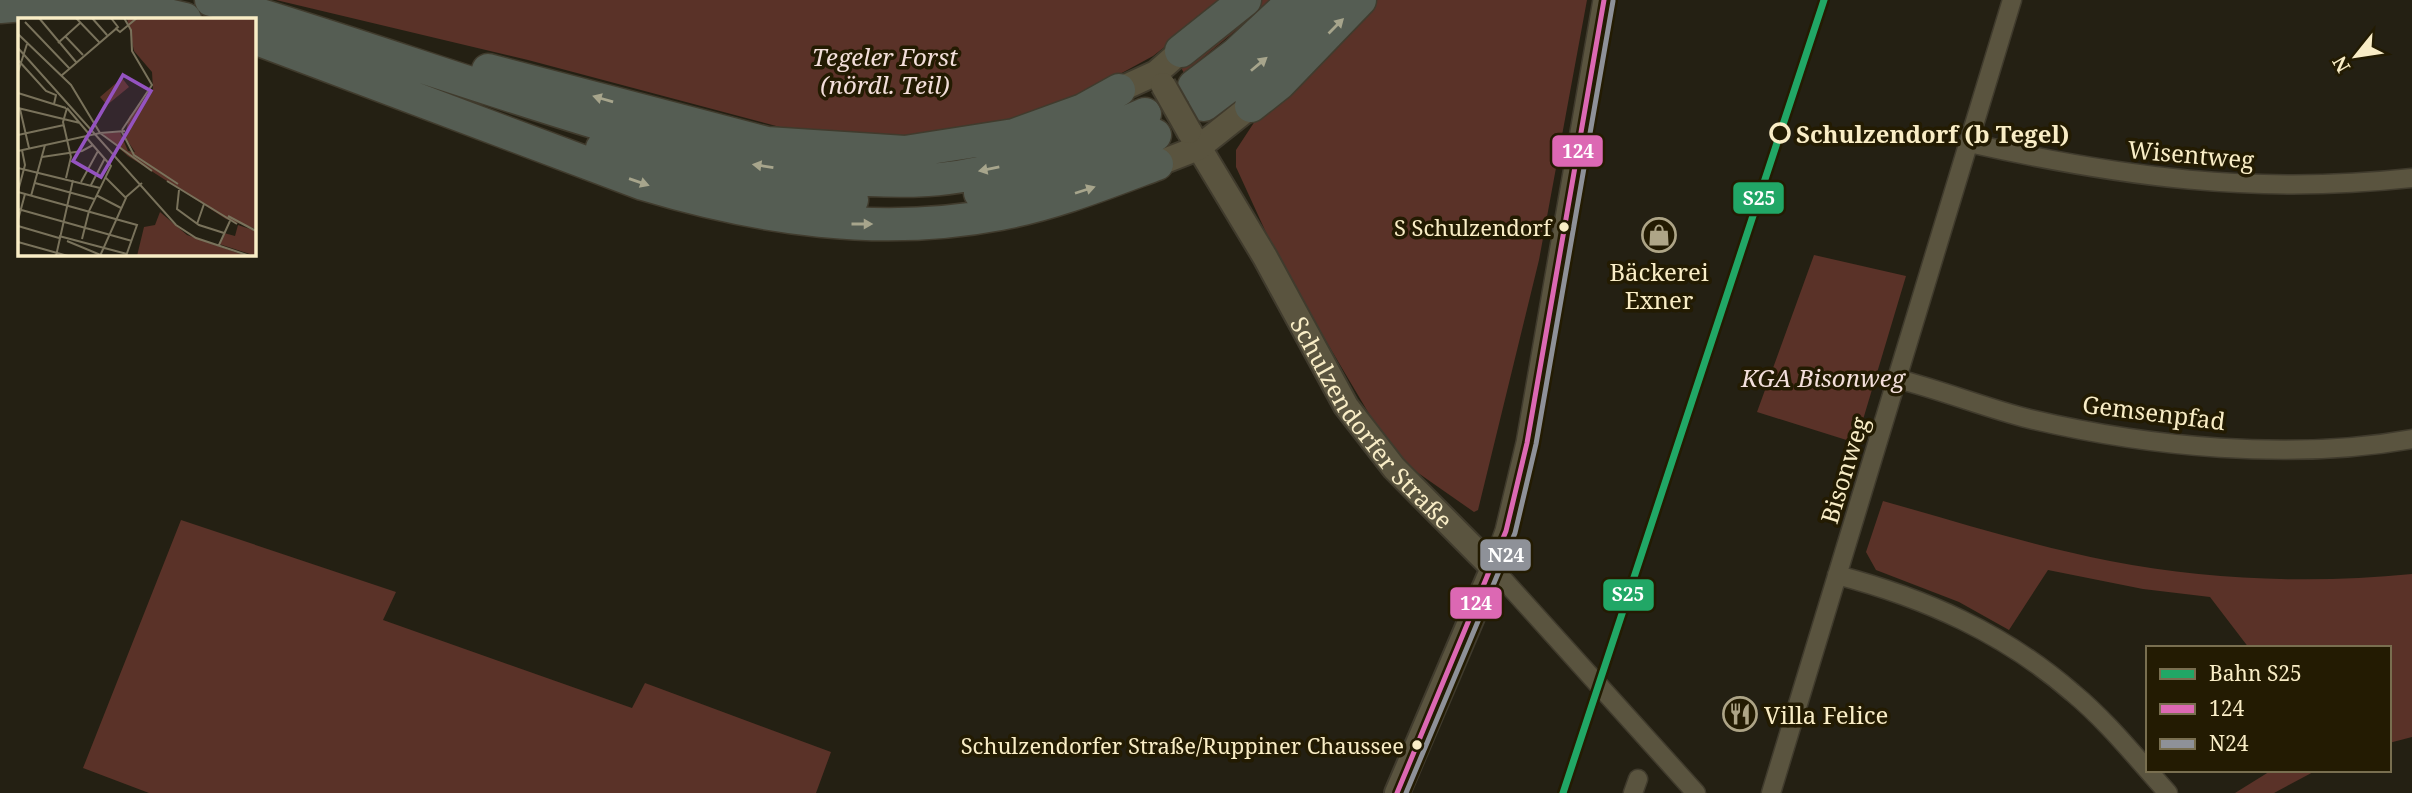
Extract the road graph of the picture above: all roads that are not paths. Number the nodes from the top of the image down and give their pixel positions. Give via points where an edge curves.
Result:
1 (211, 0) edge
2 (1245, 0) edge
3 (1294, 0) edge
4 (1326, 0) edge
5 (1360, 0) edge
6 (1604, 0) edge
7 (2012, 0) edge
8 (0, 7) edge
9 (180, 18) edge
10 (236, 18) edge
11 (256, 29) edge
12 (256, 30) edge
13 (1181, 51) joint
14 (1119, 90) joint
15 (1184, 105) junction
16 (1251, 106) joint
17 (1152, 137) joint
18 (1969, 143) junction
19 (2412, 178) edge
20 (1897, 379) junction
21 (2412, 439) edge
22 (1493, 568) junction
23 (1838, 575) junction
24 (2146, 770) edge
25 (2148, 772) edge
26 (1397, 793) edge
27 (1696, 793) edge
28 (1771, 793) edge
29 (2168, 793) edge

1 - 10 highway
2 - 13 highway
3 - 15 highway
15 -> 4 highway via 1278,49
16 -> 5 highway via 1279,84
6 - 22 street via 1527,443
7 - 18 street, Bisonweg
8 - 9 highway via 78,2
14 -> 11 highway via 1055,122 977,143 905,152 767,143 582,93
12 - 17 highway via 660,166 743,186 837,199 939,198 992,190 1040,180
13 - 15 main road
14 - 15 main road
15 - 16 main road
15 - 17 main road
15 - 22 main road, Schulzendorfer Straße via 1346,406 1394,468
18 - 19 street, Wisentweg via 2095,170 2182,181 2309,186
18 - 20 street, Bisonweg
20 - 21 street, Gemsenpfad via 2029,418 2190,444 2322,447
20 - 23 street, Bisonweg
22 - 26 main road
22 - 27 street, Schulzendorfer Straße
23 - 24 street via 1919,599 2009,645 2075,694
23 - 28 street, Bisonweg
25 - 29 street

